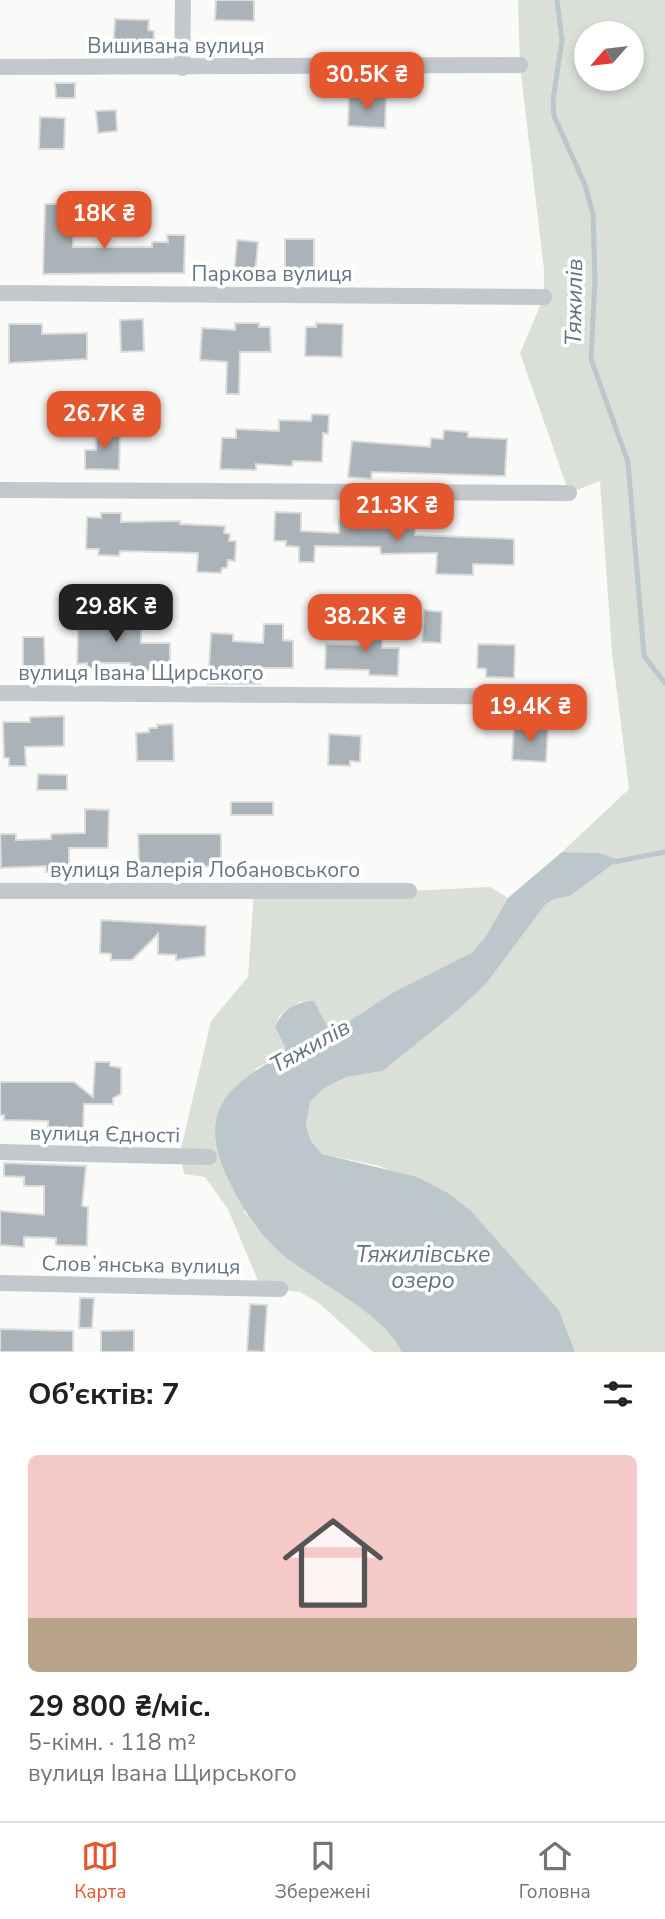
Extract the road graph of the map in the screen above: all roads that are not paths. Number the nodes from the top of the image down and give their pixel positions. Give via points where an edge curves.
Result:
1 (183, 0) edge
2 (520, 65) dead end
3 (0, 67) edge
4 (182, 68) junction
5 (0, 293) edge
6 (544, 297) dead end
7 (0, 491) edge
8 (569, 493) dead end
9 (0, 693) edge
10 (576, 697) dead end
11 (0, 891) edge
12 (409, 891) dead end
13 (0, 1152) edge
14 (209, 1157) dead end
15 (0, 1283) edge
16 (281, 1289) dead end

1 - 4 street
2 - 4 street, Вишивана вулиця
3 - 4 street, Вишивана вулиця
5 - 6 street, Паркова вулиця
7 - 8 street
9 - 10 street, вулиця Івана Щирського
11 - 12 street, вулиця Валерія Лобановського
13 - 14 street, вулиця Єдності
15 - 16 street, Словʼянська вулиця

